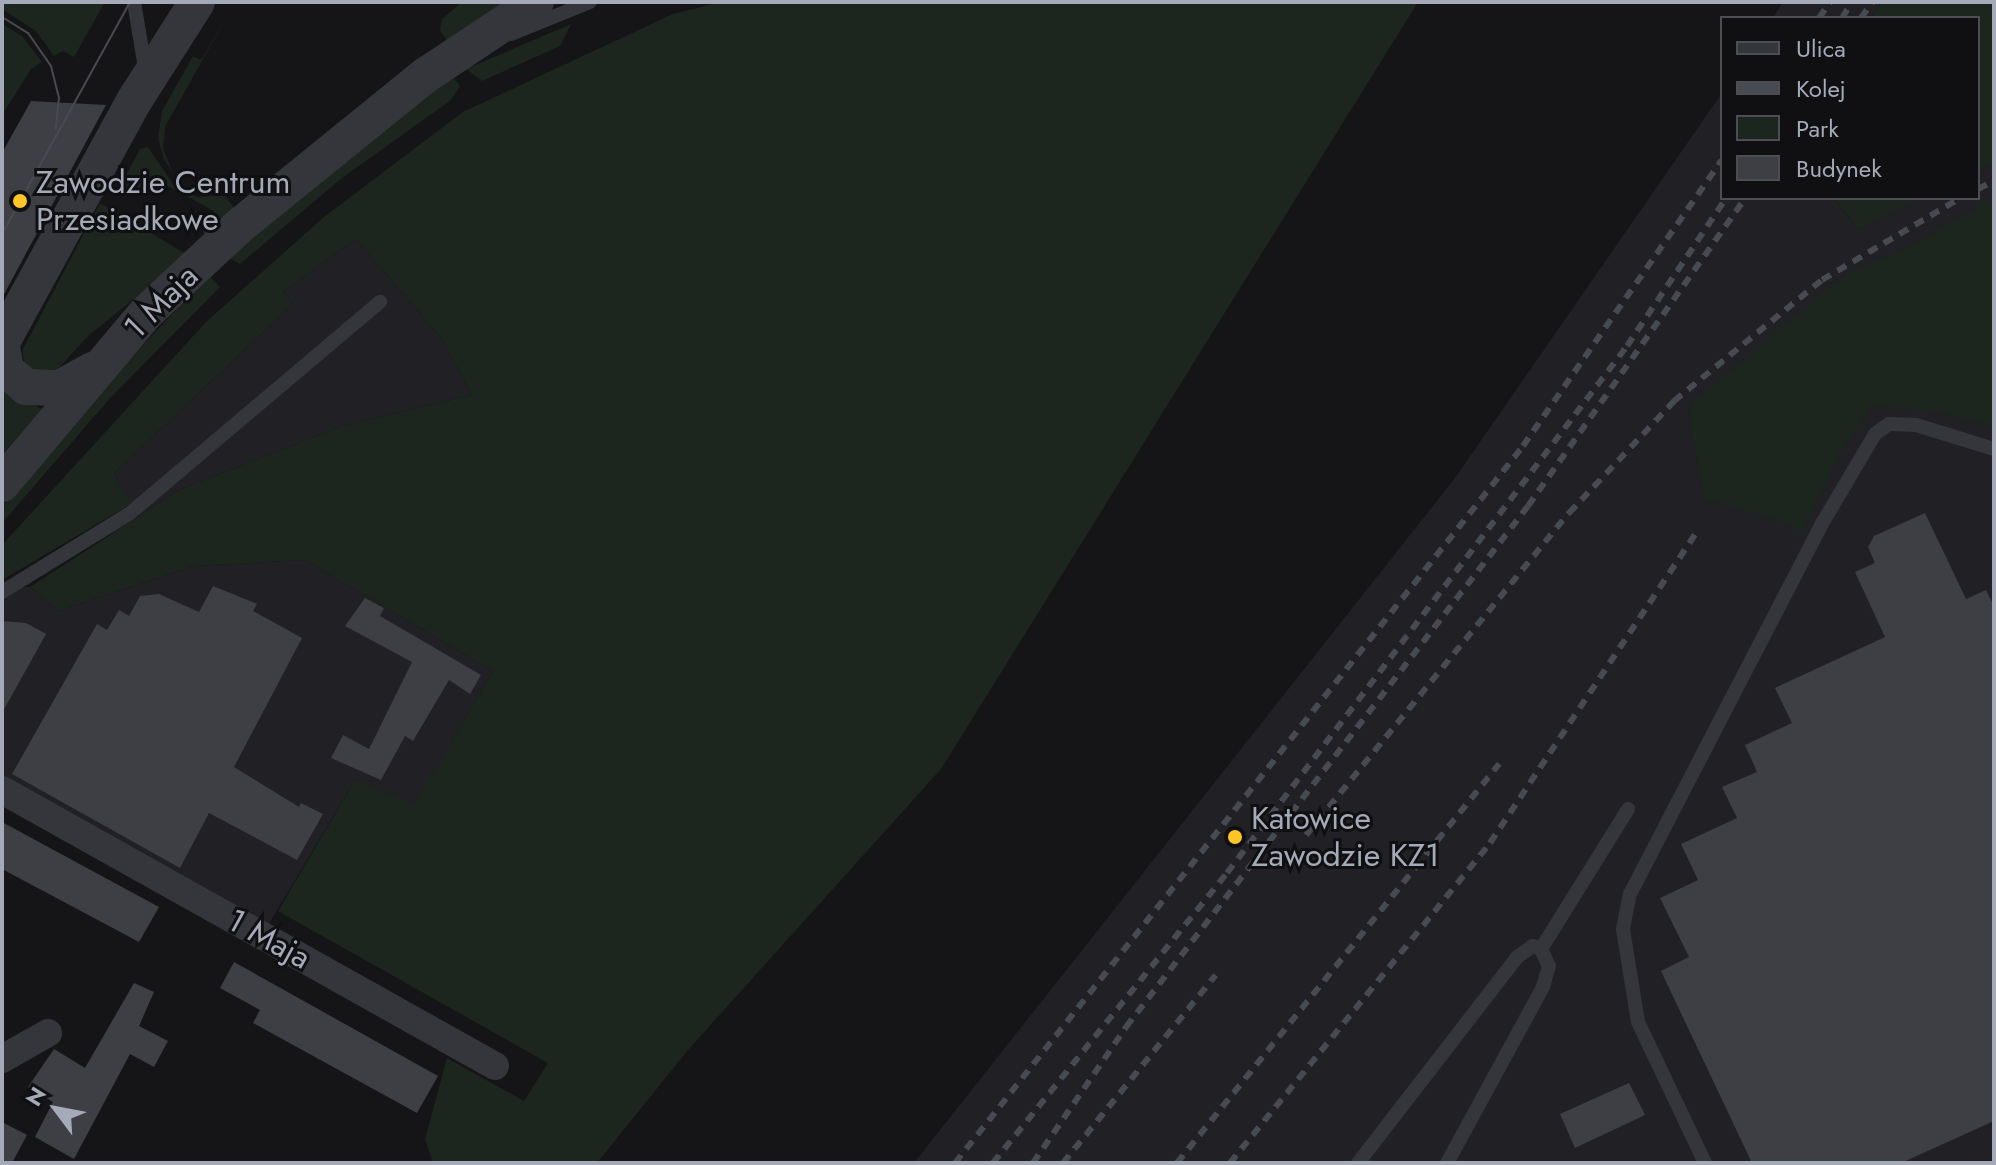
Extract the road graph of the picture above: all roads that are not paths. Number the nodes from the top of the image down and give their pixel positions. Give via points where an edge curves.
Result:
1 (134, 2) edge
2 (197, 2) edge
3 (536, 2) edge
4 (590, 2) edge
5 (469, 48) junction
6 (146, 81) junction
7 (380, 302) dead end
8 (2, 344) edge
9 (100, 366) junction
10 (1994, 449) edge
11 (2, 484) edge
12 (2, 592) edge
13 (2, 790) edge
14 (1628, 809) dead end
15 (1541, 949) junction
16 (48, 1033) dead end
17 (2, 1059) edge
18 (495, 1066) dead end
19 (1358, 1163) edge
20 (1447, 1163) edge
21 (1705, 1163) edge

1 - 6 lane
2 - 6 street
3 - 5 street, 1 Maja
4 - 5 lane via 563,17
5 - 9 street, 1 Maja via 360,125 248,218 147,312
6 - 8 street
7 - 12 lane via 129,514
8 - 9 street via 6,370 26,387 60,388
9 - 11 street, 1 Maja
10 - 21 lane via 1901,423 1875,434 1823,522 1630,894 1623,929 1638,1022
13 - 18 street, 1 Maja
14 - 15 lane
15 - 19 lane via 1533,946 1517,957
15 - 20 lane via 1549,966 1543,987
16 - 17 street

